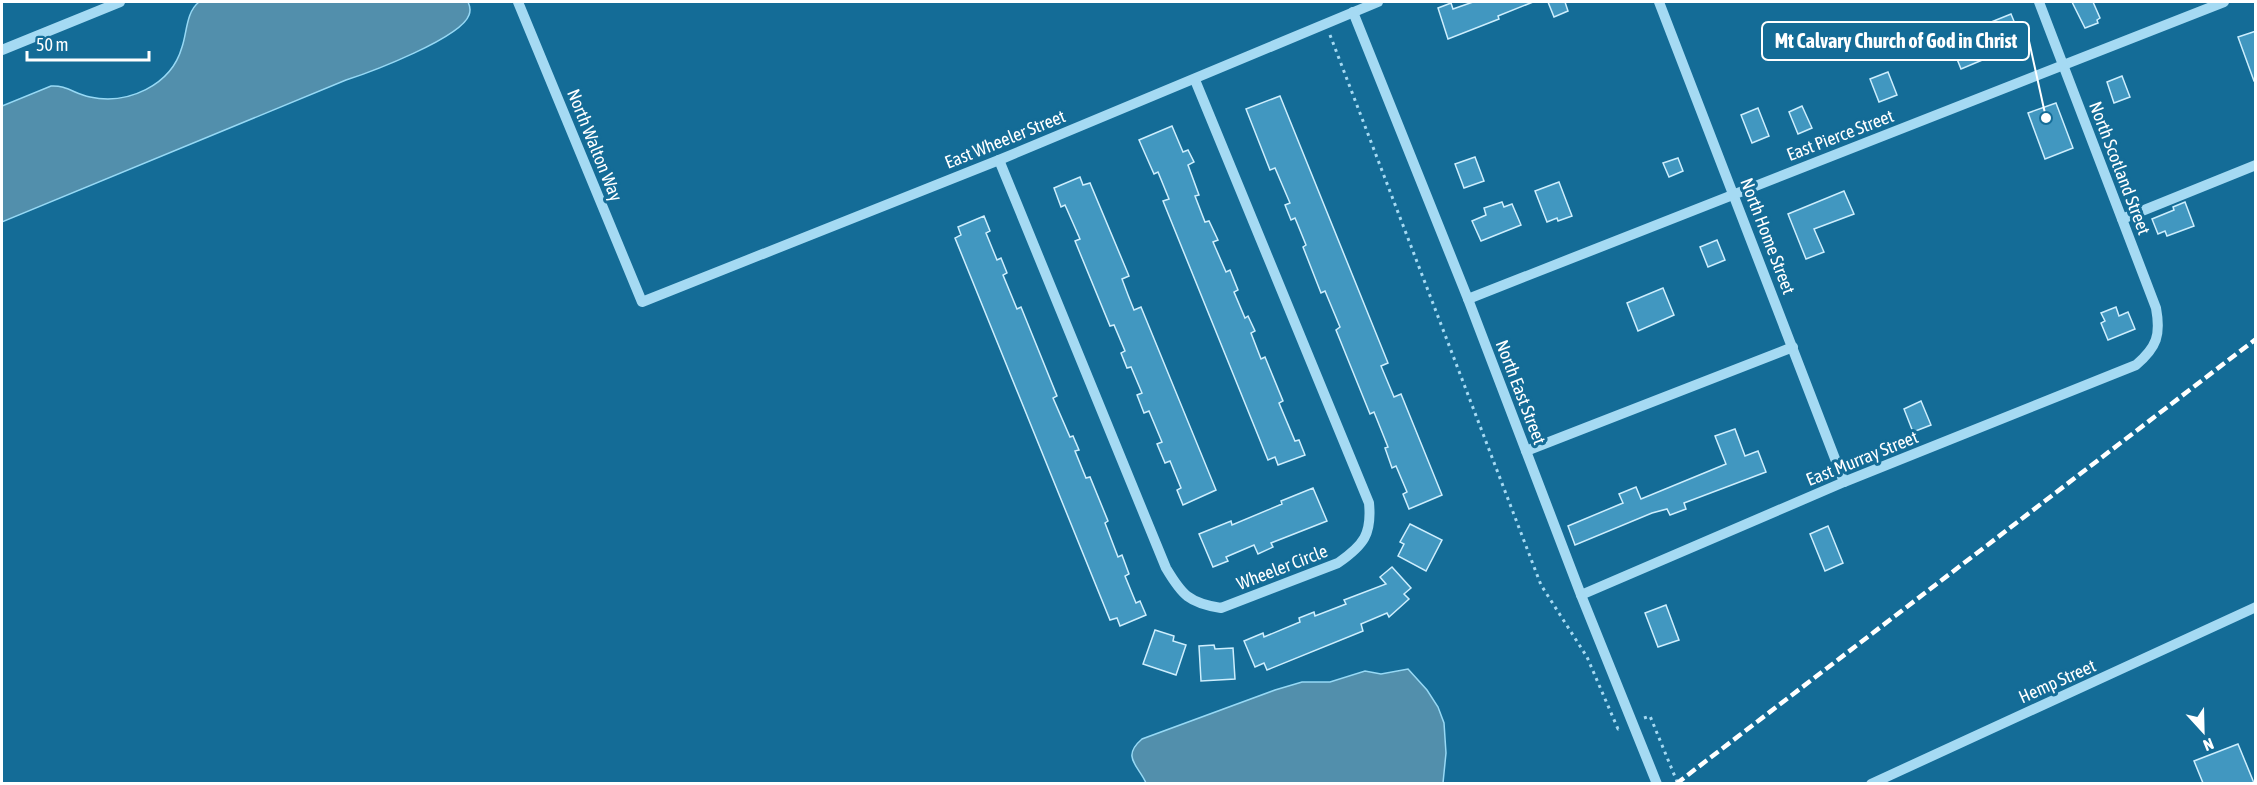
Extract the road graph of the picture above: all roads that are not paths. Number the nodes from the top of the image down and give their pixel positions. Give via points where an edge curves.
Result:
1 (120, 2) edge
2 (518, 2) edge
3 (1378, 2) edge
4 (1659, 2) edge
5 (2039, 2) edge
6 (2223, 2) edge
7 (1353, 12) junction
8 (2, 50) edge
9 (2064, 65) junction
10 (1195, 80) junction
11 (999, 160) junction
12 (2256, 165) edge
13 (1734, 194) junction
14 (2122, 219) junction
15 (1468, 300) junction
16 (642, 302) joint
17 (1793, 347) junction
18 (2153, 348) joint
19 (1526, 451) junction
20 (1844, 483) junction
21 (1581, 595) junction
22 (2256, 607) edge
23 (1657, 783) edge
24 (1871, 783) edge

1 - 8 street
2 - 16 street, North Walton Way
3 - 7 street, East Wheeler Street
4 - 13 street, North Home Street
5 - 9 street, North Scotland Street
6 - 9 street, East Pierce Street
7 - 10 street, East Wheeler Street
7 - 15 street, North East Street
9 - 13 street, East Pierce Street
9 - 14 street, North Scotland Street
10 - 11 street, East Wheeler Street
10 - 11 street, Wheeler Circle via 1369,502 1370,521 1365,539 1338,563 1221,608 1203,606 1180,590 1166,568
11 - 16 street, East Wheeler Street
12 - 14 street
13 - 15 street, East Pierce Street
13 - 17 street, North Home Street
14 - 18 street, North Scotland Street via 2156,308 2158,331
15 - 19 street, North East Street
17 - 19 street
17 - 20 street, North Home Street
18 - 20 street, East Murray Street via 2136,364
19 - 21 street, North East Street
20 - 21 street, East Murray Street
21 - 23 street, North East Street
22 - 24 street, Hemp Street

